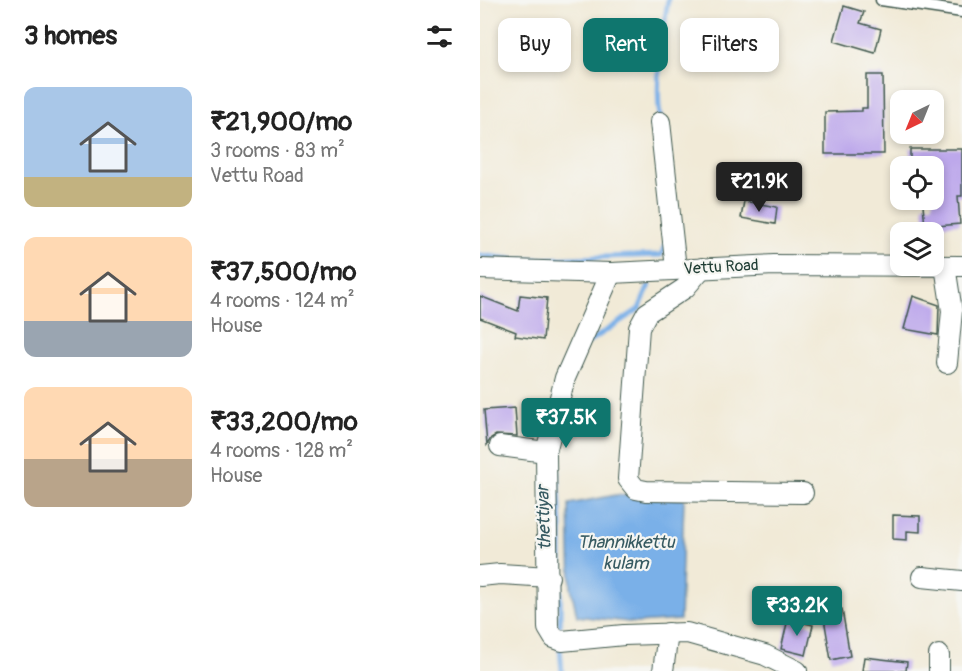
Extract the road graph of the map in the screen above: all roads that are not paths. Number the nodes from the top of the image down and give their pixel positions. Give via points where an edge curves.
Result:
1 (881, 0) edge
2 (962, 12) edge
3 (660, 122) dead end
4 (954, 266) edge
5 (702, 268) junction
6 (480, 269) edge
7 (676, 269) junction
8 (611, 273) junction
9 (947, 363) dead end
10 (500, 446) dead end
11 (546, 452) junction
12 (803, 493) dead end
13 (480, 576) edge
14 (549, 577) junction
15 (922, 577) dead end
16 (962, 581) edge
17 (668, 633) junction
18 (663, 671) edge
19 (797, 671) edge

1 - 2 lane
3 - 7 street
4 - 5 street, Vettu Road
4 - 9 street
5 - 7 street, Vettu Road
5 - 12 street via 685,288 647,313 639,328 628,479 636,489 646,491
6 - 8 street, Vettu Road
7 - 8 street, Vettu Road
8 - 11 street via 565,378
10 - 11 street
11 - 14 street
13 - 14 street
14 - 17 street via 548,628 554,638 562,641
15 - 16 street
17 - 18 street
17 - 19 street via 687,633 765,655

